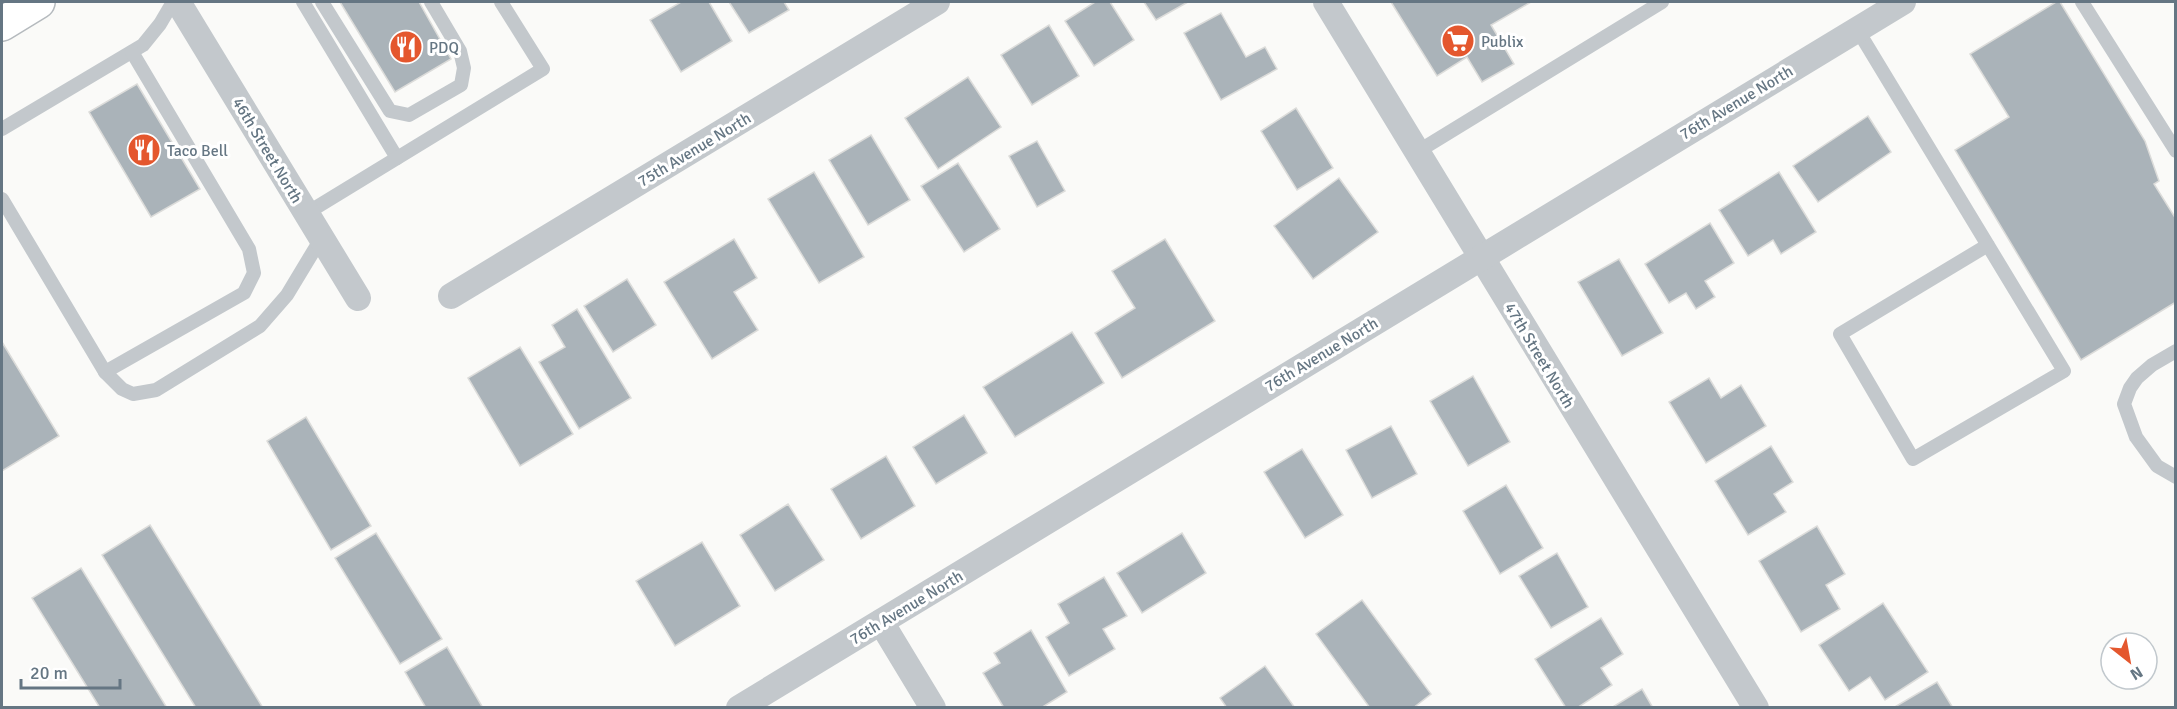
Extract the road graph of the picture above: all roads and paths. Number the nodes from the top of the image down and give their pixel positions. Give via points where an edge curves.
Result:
1 (38, 2) edge
2 (176, 2) edge
3 (303, 2) edge
4 (322, 2) edge
5 (431, 2) edge
6 (501, 2) edge
7 (937, 2) edge
8 (1326, 2) edge
9 (1662, 2) edge
10 (1903, 2) edge
11 (2082, 2) edge
12 (2, 24) edge
13 (1857, 29) junction
14 (132, 52) junction
15 (2, 129) edge
16 (2175, 151) edge
17 (1417, 152) junction
18 (397, 158) junction
19 (2, 199) edge
20 (307, 213) junction
21 (322, 237) junction
22 (1988, 245) junction
23 (1481, 257) junction
24 (452, 296) dead end
25 (358, 298) dead end
26 (2175, 351) edge
27 (105, 372) junction
28 (2175, 477) edge
29 (880, 622) junction
30 (739, 708) edge
31 (933, 708) edge
32 (1756, 708) edge

1 - 12 main road
2 - 14 lane via 143,45
2 - 20 street, 46th Street North
3 - 18 lane
4 - 5 lane via 390,111 409,115 461,85 464,68 460,51
6 - 18 lane via 543,69
7 - 24 street, 75th Avenue North
8 - 17 street, 47th Street North
9 - 17 lane
10 - 13 street, 76th Avenue North
11 - 16 lane
13 - 22 lane
13 - 23 street, 76th Avenue North
14 - 15 lane
14 - 27 lane via 249,249 254,273 244,293
17 - 23 street, 47th Street North
18 - 20 lane
19 - 27 lane
20 - 21 street, 46th Street North
21 - 25 street, 46th Street North
21 - 27 lane via 287,295 260,326 156,390 133,394
22 - 22 lane via 2064,371 1913,459 1840,334
23 - 29 street, 76th Avenue North
23 - 32 street, 47th Street North
26 - 28 lane via 2137,378 2124,404 2136,437 2157,466
29 - 30 street, 76th Avenue North
29 - 31 street

